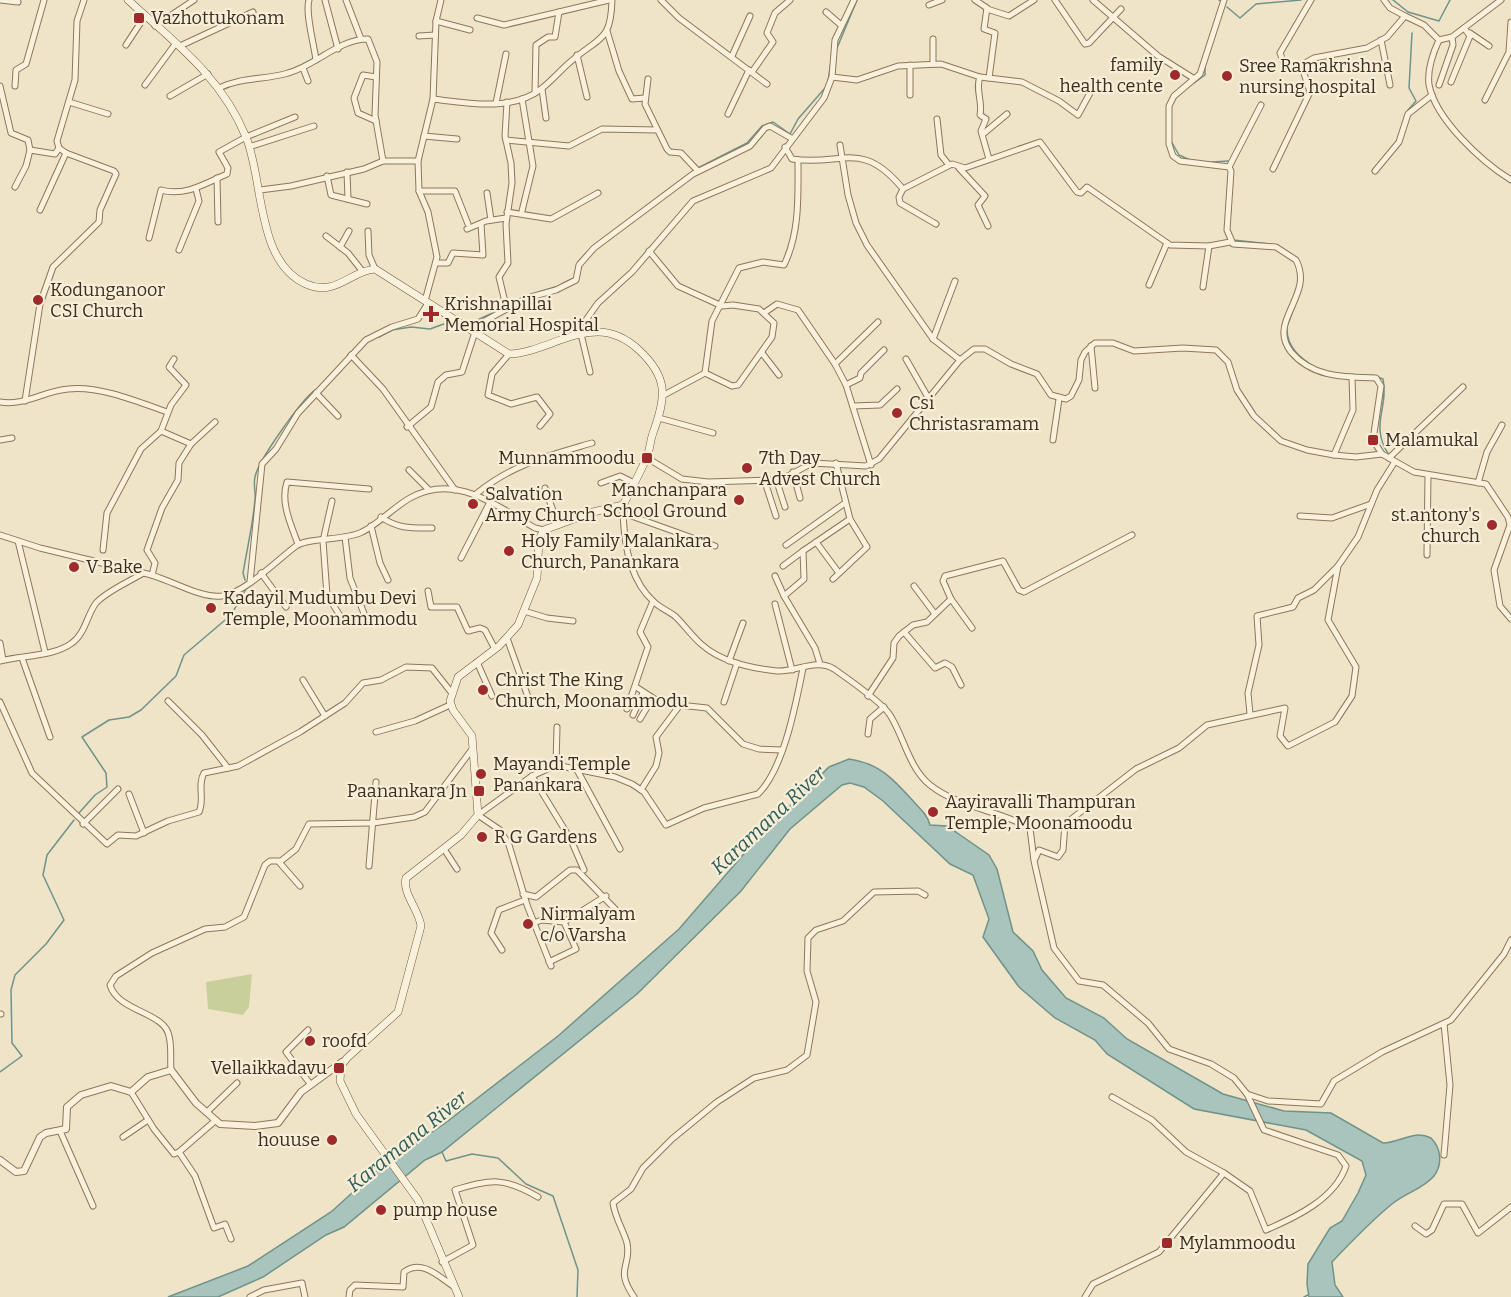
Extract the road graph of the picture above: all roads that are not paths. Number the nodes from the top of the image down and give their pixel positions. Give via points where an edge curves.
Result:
1 (0, 0) edge
2 (44, 0) edge
3 (84, 0) edge
4 (194, 0) edge
5 (309, 0) edge
6 (325, 0) edge
7 (346, 0) edge
8 (441, 0) edge
9 (610, 0) edge
10 (661, 0) edge
11 (790, 0) edge
12 (854, 0) edge
13 (942, 0) edge
14 (975, 0) edge
15 (1056, 0) edge
16 (1093, 0) edge
17 (1224, 0) edge
18 (1311, 0) edge
19 (1384, 0) edge
20 (1501, 0) edge
21 (1030, 1) edge
22 (18, 2) dead end
23 (132, 2) edge
24 (929, 5) dead end
25 (987, 9) junction
26 (1121, 9) dead end
27 (253, 12) dead end
28 (559, 12) junction
29 (826, 12) dead end
30 (145, 16) junction
31 (750, 16) dead end
32 (1405, 16) junction
33 (477, 18) dead end
34 (1112, 18) junction
35 (436, 21) junction
36 (1511, 22) edge
37 (841, 25) junction
38 (155, 26) junction
39 (470, 30) dead end
40 (1466, 30) junction
41 (608, 31) junction
42 (435, 35) junction
43 (419, 36) dead end
44 (1452, 37) junction
45 (361, 39) junction
46 (933, 39) dead end
47 (1439, 39) junction
48 (1381, 40) junction
49 (178, 44) junction
50 (126, 45) dead end
51 (1489, 46) dead end
52 (338, 49) junction
53 (506, 54) dead end
54 (578, 55) junction
55 (732, 56) junction
56 (316, 60) junction
57 (933, 64) junction
58 (1301, 64) junction
59 (910, 65) junction
60 (303, 68) junction
61 (751, 71) junction
62 (208, 74) junction
63 (376, 77) junction
64 (832, 77) junction
65 (980, 77) junction
66 (988, 78) junction
67 (1192, 78) junction
68 (648, 79) dead end
69 (308, 81) dead end
70 (1096, 82) dead end
71 (1451, 82) dead end
72 (767, 84) dead end
73 (1439, 84) dead end
74 (145, 85) dead end
75 (0, 86) edge
76 (15, 86) dead end
77 (1390, 86) dead end
78 (219, 88) junction
79 (542, 89) junction
80 (535, 93) junction
81 (910, 95) dead end
82 (1432, 95) junction
83 (170, 96) dead end
84 (587, 97) dead end
85 (645, 98) junction
86 (433, 99) junction
87 (522, 99) junction
88 (1485, 100) dead end
89 (69, 102) junction
90 (507, 102) junction
91 (496, 103) junction
92 (1261, 105) dead end
93 (108, 114) dead end
94 (728, 114) dead end
95 (1007, 114) dead end
96 (295, 117) dead end
97 (546, 118) dead end
98 (937, 119) dead end
99 (376, 121) junction
100 (315, 126) dead end
101 (657, 130) junction
102 (983, 134) junction
103 (424, 136) junction
104 (246, 137) junction
105 (791, 138) junction
106 (458, 139) dead end
107 (506, 140) junction
108 (529, 141) junction
109 (840, 145) dead end
110 (249, 147) junction
111 (785, 147) junction
112 (59, 148) junction
113 (30, 150) junction
114 (66, 153) junction
115 (842, 156) junction
116 (989, 159) junction
117 (798, 160) junction
118 (383, 161) junction
119 (418, 161) junction
120 (950, 165) junction
121 (1229, 167) junction
122 (959, 168) junction
123 (1273, 169) dead end
124 (696, 170) junction
125 (1375, 171) dead end
126 (347, 172) junction
127 (327, 176) junction
128 (217, 178) junction
129 (1511, 180) edge
130 (15, 187) dead end
131 (196, 189) junction
132 (903, 189) junction
133 (260, 190) junction
134 (418, 191) junction
135 (487, 193) dead end
136 (598, 194) dead end
137 (348, 199) junction
138 (367, 204) dead end
139 (40, 210) dead end
140 (522, 211) dead end
141 (507, 215) junction
142 (491, 220) junction
143 (218, 222) dead end
144 (481, 224) junction
145 (936, 224) dead end
146 (988, 226) dead end
147 (348, 231) dead end
148 (368, 231) dead end
149 (326, 236) dead end
150 (149, 238) dead end
151 (474, 240) dead end
152 (482, 240) junction
153 (1230, 242) junction
154 (1167, 243) junction
155 (1209, 246) junction
156 (340, 247) junction
157 (179, 250) dead end
158 (649, 251) junction
159 (437, 263) junction
160 (375, 269) junction
161 (363, 272) junction
162 (955, 281) dead end
163 (1149, 285) dead end
164 (1203, 287) dead end
165 (426, 302) junction
166 (505, 302) dead end
167 (722, 306) junction
168 (764, 313) junction
169 (878, 321) dead end
170 (472, 331) junction
171 (584, 333) junction
172 (933, 339) junction
173 (1091, 346) junction
174 (884, 350) dead end
175 (762, 353) junction
176 (509, 354) junction
177 (351, 355) junction
178 (174, 359) dead end
179 (906, 359) dead end
180 (960, 360) junction
181 (835, 364) junction
182 (590, 372) dead end
183 (705, 374) junction
184 (779, 375) dead end
185 (1352, 377) junction
186 (846, 385) junction
187 (1463, 387) dead end
188 (1095, 388) dead end
189 (897, 389) dead end
190 (316, 393) junction
191 (664, 395) junction
192 (929, 399) junction
193 (1059, 399) junction
194 (26, 401) junction
195 (0, 402) edge
196 (853, 406) junction
197 (167, 412) junction
198 (338, 416) dead end
199 (659, 418) junction
200 (215, 422) dead end
201 (1502, 425) dead end
202 (540, 426) dead end
203 (407, 427) junction
204 (161, 431) junction
205 (712, 434) dead end
206 (12, 438) dead end
207 (0, 440) edge
208 (1053, 440) dead end
209 (592, 443) dead end
210 (191, 444) junction
211 (1382, 454) junction
212 (1334, 455) junction
213 (647, 458) junction
214 (1391, 460) junction
215 (836, 463) junction
216 (870, 465) junction
217 (410, 470) dead end
218 (793, 472) junction
219 (1428, 475) junction
220 (764, 479) junction
221 (776, 479) junction
222 (601, 483) dead end
223 (634, 483) junction
224 (1478, 483) junction
225 (545, 488) dead end
226 (369, 489) dead end
227 (429, 490) junction
228 (455, 490) junction
229 (476, 494) junction
230 (800, 498) dead end
231 (333, 501) dead end
232 (490, 502) junction
233 (845, 502) junction
234 (1371, 504) junction
235 (784, 507) dead end
236 (623, 509) junction
237 (776, 516) dead end
238 (1300, 516) dead end
239 (381, 517) junction
240 (850, 519) junction
241 (558, 525) junction
242 (1510, 525) edge
243 (371, 526) junction
244 (432, 528) dead end
245 (544, 530) junction
246 (1132, 535) dead end
247 (0, 536) edge
248 (345, 537) junction
249 (323, 541) junction
250 (18, 542) junction
251 (816, 542) junction
252 (298, 544) junction
253 (786, 545) dead end
254 (715, 546) dead end
255 (103, 550) dead end
256 (802, 551) junction
257 (1427, 555) dead end
258 (460, 558) dead end
259 (783, 566) dead end
260 (1338, 566) junction
261 (143, 573) junction
262 (261, 573) junction
263 (839, 573) junction
264 (152, 575) junction
265 (775, 576) dead end
266 (833, 579) dead end
267 (388, 580) dead end
268 (250, 582) junction
269 (914, 586) dead end
270 (428, 591) dead end
271 (784, 596) junction
272 (951, 599) junction
273 (653, 602) junction
274 (775, 604) dead end
275 (286, 607) dead end
276 (525, 611) junction
277 (935, 614) junction
278 (1511, 619) edge
279 (367, 621) dead end
280 (573, 621) dead end
281 (344, 622) dead end
282 (743, 623) dead end
283 (972, 628) dead end
284 (904, 632) junction
285 (507, 638) junction
286 (0, 643) edge
287 (495, 649) junction
288 (45, 652) junction
289 (22, 658) junction
290 (1, 661) edge
291 (729, 661) junction
292 (477, 662) junction
293 (737, 663) junction
294 (820, 664) junction
295 (803, 668) junction
296 (792, 670) junction
297 (303, 680) dead end
298 (961, 685) dead end
299 (636, 687) junction
300 (451, 692) junction
301 (643, 693) junction
302 (492, 696) dead end
303 (868, 696) junction
304 (528, 698) dead end
305 (652, 699) junction
306 (168, 701) dead end
307 (0, 702) edge
308 (724, 702) dead end
309 (450, 705) junction
310 (680, 705) dead end
311 (884, 707) junction
312 (627, 709) dead end
313 (1250, 714) junction
314 (633, 715) dead end
315 (325, 716) junction
316 (640, 719) dead end
317 (557, 727) dead end
318 (376, 732) dead end
319 (868, 734) dead end
320 (50, 737) dead end
321 (474, 746) junction
322 (782, 750) junction
323 (556, 765) junction
324 (228, 768) junction
325 (576, 768) junction
326 (532, 776) junction
327 (376, 782) dead end
328 (118, 789) dead end
329 (641, 790) junction
330 (129, 794) dead end
331 (478, 815) junction
332 (373, 823) junction
333 (83, 824) junction
334 (144, 833) junction
335 (444, 849) junction
336 (620, 849) dead end
337 (1034, 861) junction
338 (279, 862) junction
339 (369, 866) dead end
340 (457, 869) dead end
341 (584, 870) dead end
342 (300, 886) dead end
343 (926, 895) dead end
344 (524, 897) junction
345 (606, 897) junction
346 (616, 910) dead end
347 (564, 922) junction
348 (533, 923) junction
349 (1511, 940) edge
350 (502, 950) dead end
351 (1444, 1024) junction
352 (308, 1030) dead end
353 (347, 1058) junction
354 (171, 1070) junction
355 (237, 1083) dead end
356 (311, 1085) junction
357 (131, 1092) junction
358 (1247, 1094) junction
359 (1112, 1097) dead end
360 (207, 1112) junction
361 (148, 1120) junction
362 (216, 1120) junction
363 (60, 1131) junction
364 (123, 1137) dead end
365 (179, 1152) junction
366 (1444, 1155) dead end
367 (0, 1160) edge
368 (1224, 1173) junction
369 (538, 1197) dead end
370 (93, 1206) dead end
371 (1511, 1207) edge
372 (1415, 1226) dead end
373 (231, 1239) dead end
374 (442, 1262) junction
375 (453, 1286) junction
376 (250, 1297) edge
377 (305, 1297) edge
378 (349, 1297) edge
379 (459, 1297) edge
380 (634, 1297) edge
381 (1085, 1297) edge

1 - 22 street
2 - 76 street via 26,64 16,70
3 - 89 street via 77,21 75,81
4 - 38 street
5 - 56 street via 306,10
6 - 52 street
7 - 45 street
8 - 35 street
9 - 28 street
9 - 41 street
10 - 55 street
11 - 61 street via 775,13 766,33 773,42
12 - 37 street
13 - 24 street
14 - 25 street
15 - 34 street via 1085,44
16 - 34 street
17 - 67 street via 1202,70
18 - 58 street via 1280,53 1285,66
19 - 32 street
20 - 40 street
21 - 25 street via 1009,16
23 - 30 main road
25 - 66 street via 984,29 995,33
26 - 34 street
27 - 49 street
28 - 33 street via 504,25
28 - 80 street via 555,37 536,45
29 - 37 street
30 - 38 main road
30 - 50 street
31 - 55 street
32 - 47 street via 1424,25
32 - 48 street
34 - 67 street
35 - 39 street
35 - 42 street
36 - 88 street via 1509,52
37 - 64 street via 833,49
38 - 49 main road
40 - 44 street
40 - 51 street
40 - 71 street via 1470,36
41 - 54 street via 591,49
41 - 85 street via 632,99
42 - 43 street
42 - 86 street
44 - 47 street
44 - 73 street via 1453,45
45 - 52 street
45 - 63 street via 372,44
46 - 57 street
47 - 82 street via 1429,77
48 - 58 street via 1366,48
48 - 77 street
49 - 62 main road
49 - 74 street
52 - 56 street
53 - 91 street
54 - 79 street
54 - 84 street
55 - 61 street
56 - 60 street
57 - 59 street
57 - 65 street
58 - 123 street via 1310,93
59 - 64 street via 891,67 857,80
59 - 81 street
60 - 69 street
60 - 78 street via 230,82
61 - 72 street
61 - 94 street
62 - 78 main road
62 - 83 street
63 - 99 street
63 - 99 street via 363,75 354,98 358,112
64 - 105 street via 824,98
65 - 66 street
65 - 102 street via 980,115 986,119
66 - 70 street via 1034,86 1078,115
67 - 121 street via 1169,106 1171,151 1180,161
68 - 85 street
75 - 113 street via 11,133 28,140
78 - 104 main road
79 - 80 street
79 - 97 street
80 - 87 street
82 - 125 street via 1408,114 1399,142
82 - 129 street via 1473,150
85 - 101 street
86 - 91 street
86 - 103 street
87 - 90 street
87 - 108 street
89 - 93 street
89 - 112 street via 58,133
90 - 91 street
90 - 107 street
92 - 121 street
95 - 102 street
96 - 104 street
98 - 120 street via 941,155
99 - 118 street
100 - 110 street
101 - 108 street via 602,129 569,146
101 - 124 street via 670,152 681,153
102 - 116 street
103 - 106 street
103 - 119 street
104 - 110 main road
104 - 128 street via 219,152 228,172
105 - 111 street
105 - 124 street via 770,126 750,146
107 - 108 street
107 - 141 street via 513,171
108 - 140 street via 533,166
109 - 115 street
110 - 133 main road
111 - 117 street via 792,159
111 - 158 street via 771,168 693,201
112 - 113 street via 55,154
112 - 114 street
113 - 130 street
114 - 139 street
114 - 194 street via 114,171 116,178 100,210 99,222 53,267 40,304
115 - 117 street
115 - 132 street via 874,162 886,169
115 - 172 street via 856,223 880,266
116 - 122 street
116 - 154 street via 1040,142 1077,192 1087,187
117 - 167 street via 796,232 784,265 763,262 739,268
118 - 119 street
118 - 126 street
119 - 134 street
120 - 122 street
120 - 132 street
121 - 153 street
122 - 146 street via 986,196 978,205
124 - 170 street via 594,248 579,265 576,280 527,298
126 - 127 street
126 - 137 street
127 - 133 street
127 - 137 street via 331,195
128 - 131 street
128 - 143 street
131 - 150 street via 161,190
131 - 157 street via 200,201
132 - 145 street via 901,204
133 - 161 main road via 274,253 297,277 306,284 326,287
134 - 144 street via 455,191 467,226
134 - 159 street via 430,220
135 - 142 street
136 - 141 street via 551,219
137 - 138 street
141 - 142 street
141 - 166 street via 508,263 499,277
142 - 144 street
144 - 152 street
147 - 156 street
148 - 160 street via 369,255
149 - 156 street
151 - 152 street
152 - 159 street via 483,255 453,253 448,263
153 - 155 street
153 - 185 street via 1235,246 1276,247 1296,260 1300,290 1285,322 1286,345 1300,363 1321,373
154 - 155 street
154 - 163 street
155 - 164 street
156 - 161 street
158 - 167 street via 678,286
158 - 171 street via 598,303 586,320
159 - 165 street
160 - 161 main road
160 - 165 main road
162 - 172 street
165 - 170 main road
165 - 177 street via 418,319 379,332
167 - 168 street via 759,309
167 - 183 street via 712,321
168 - 175 street via 775,330
168 - 181 street via 777,304 798,310
169 - 181 street
170 - 176 main road
170 - 203 street via 462,372 446,375 438,382 431,407
171 - 176 main road
171 - 182 street
171 - 191 main road via 600,332 625,339 658,372
172 - 180 street
173 - 188 street
173 - 193 street via 1081,360 1079,380 1071,396
173 - 212 street via 1101,342 1134,351 1216,350 1227,362 1237,390 1266,429 1281,441
174 - 186 street via 860,378
175 - 183 street via 738,385
175 - 184 street
176 - 202 street via 492,374 488,395 511,404 537,397 550,414
177 - 190 street
177 - 203 street via 383,389
178 - 197 street via 169,366 186,384
179 - 192 street
180 - 192 street
180 - 193 street via 974,349 985,349 1037,374
181 - 186 street
183 - 191 street
185 - 211 street via 1376,378 1381,387 1373,440
185 - 212 street via 1353,410
186 - 196 street
187 - 214 street
189 - 196 street via 880,405
190 - 198 street
190 - 268 street via 262,464
191 - 199 main road
192 - 216 street
193 - 208 street
194 - 195 street
194 - 197 street via 68,389 82,390 122,397
196 - 216 street
197 - 204 street
199 - 205 street
199 - 213 main road
200 - 210 street
201 - 224 street via 1487,452
203 - 228 street
204 - 210 street
204 - 255 street via 141,449 107,513
206 - 207 street
209 - 229 street via 524,463 498,476
210 - 264 street via 178,465 178,480 162,508 147,550 155,563
211 - 212 street
211 - 214 street
213 - 220 street via 682,479
213 - 223 main road
214 - 219 street
214 - 234 street
215 - 216 street
215 - 218 street via 812,463
215 - 233 street
217 - 227 street
218 - 221 street
218 - 230 street
219 - 224 street
219 - 257 street
220 - 221 street
220 - 237 street
221 - 235 street
222 - 223 street via 620,476
223 - 236 main road
224 - 242 street via 1485,484 1494,494
225 - 241 street
226 - 252 street via 287,482 287,514
227 - 228 street
227 - 239 street
228 - 229 street
229 - 232 street
231 - 249 street
232 - 245 street
232 - 258 street
233 - 240 street
233 - 253 street
234 - 238 street via 1332,518
234 - 260 street via 1358,537
236 - 241 main road
236 - 254 street
236 - 273 street via 630,561
239 - 243 street
239 - 244 street via 393,526
240 - 251 street
240 - 263 street via 867,548
241 - 245 main road
242 - 278 street via 1494,570 1500,606
243 - 248 street
243 - 267 street
245 - 276 main road via 539,539 537,578
246 - 272 street via 1024,592 1019,590 1003,561 945,576 943,581
247 - 250 street
248 - 249 street
248 - 279 street via 350,578
249 - 252 street
249 - 281 street via 327,595
250 - 261 street
250 - 288 street
251 - 256 street
251 - 263 street
252 - 262 street
256 - 259 street
256 - 271 street via 804,579
260 - 313 street via 1314,590 1298,598 1293,607 1257,616 1259,645 1248,693
260 - 313 street via 1328,620 1356,667 1348,704 1335,722 1288,746 1280,736 1285,708
261 - 264 street
261 - 288 street via 96,603 74,642
262 - 268 street
262 - 275 street
263 - 266 street
264 - 268 street via 218,597 232,595
265 - 271 street
269 - 277 street
270 - 287 street via 430,607 457,607 468,631 485,630
271 - 294 street via 815,648
272 - 277 street
272 - 283 street
273 - 291 street via 675,616 700,644
273 - 299 street via 640,632 648,647
274 - 296 street
276 - 280 street
276 - 285 main road
277 - 284 street
282 - 291 street
284 - 298 street via 935,668 945,663 952,668
284 - 303 street via 894,644 893,658
285 - 287 main road
285 - 304 street
286 - 290 street
287 - 292 main road
288 - 289 street
289 - 290 street
289 - 320 street
291 - 293 street
292 - 300 main road via 458,676
292 - 302 street
293 - 296 street
293 - 308 street
294 - 295 street
294 - 303 street
295 - 296 street
295 - 322 street
297 - 315 street
299 - 301 street
299 - 312 street
300 - 309 main road
300 - 315 street via 432,668 406,667 381,680 360,684 345,703
301 - 305 street
301 - 314 street
303 - 311 street
305 - 316 street
305 - 322 street via 707,708 743,744
306 - 324 street
307 - 333 street via 32,774
309 - 318 street via 415,721
309 - 321 main road via 466,726
310 - 329 street via 657,734 656,766
311 - 319 street via 870,719
311 - 337 street via 928,784 982,811 1028,826
313 - 337 street via 1207,725 1179,748 1136,769 1065,824 1063,850 1058,857 1039,850
315 - 324 street
317 - 323 street
321 - 331 main road
321 - 332 street via 425,812
322 - 329 street via 758,794 704,808 666,825
323 - 325 street
323 - 326 street
324 - 334 street via 206,772 202,777 199,812
325 - 329 street via 615,777
325 - 336 street
326 - 331 street
326 - 341 street via 571,840
327 - 332 street
328 - 333 street
330 - 334 street
331 - 335 main road via 462,836
331 - 344 street via 500,830 509,845
332 - 338 street via 312,823 296,849
332 - 339 street
333 - 334 street via 107,844 118,835
335 - 340 street
335 - 353 main road via 405,880 421,926 398,1012
337 - 358 street via 1054,948 1079,981 1103,986 1148,1023 1169,1049 1234,1077
338 - 342 street
338 - 354 street via 265,865 244,917 225,927 205,929 153,953 111,982 120,999 162,1023 170,1035
343 - 380 street via 918,891 874,892 843,921 816,930 808,938 807,971 816,1002 807,1055 787,1070 754,1078 717,1102 672,1138 643,1168 631,1189 614,1203 615,1217 626,1242 623,1274
344 - 345 street via 536,897 570,870 577,870
344 - 348 street
344 - 350 street via 499,910 491,933
345 - 346 street
345 - 347 street
347 - 348 street
347 - 348 street via 576,949 550,964
349 - 351 street via 1504,954
351 - 358 street via 1382,1052 1334,1081 1322,1104 1268,1101
351 - 366 street via 1450,1085
352 - 356 street via 286,1052
353 - 356 street
353 - 374 main road via 341,1066 340,1082 356,1114 418,1200
354 - 357 street via 148,1077
354 - 360 street
355 - 360 street
356 - 362 street via 278,1123 238,1126
357 - 361 street
357 - 363 street via 111,1086 81,1095 67,1107 66,1129
358 - 368 street via 1264,1130 1338,1155 1346,1166 1341,1180 1304,1213 1266,1230 1250,1191
359 - 368 street via 1152,1120 1186,1152
360 - 362 street
361 - 364 street
361 - 365 street via 174,1154
362 - 365 street
363 - 367 street via 40,1137 24,1171 16,1172
363 - 370 street
365 - 373 street via 195,1176 214,1228 225,1224
368 - 381 street via 1159,1252 1093,1284
369 - 374 street via 495,1179 455,1190 473,1245
371 - 372 street via 1478,1233 1462,1204 1444,1204 1432,1230 1426,1234
374 - 375 main road
375 - 378 street via 418,1266 404,1272 403,1287 355,1285
375 - 379 main road
376 - 377 street via 264,1290 303,1283

